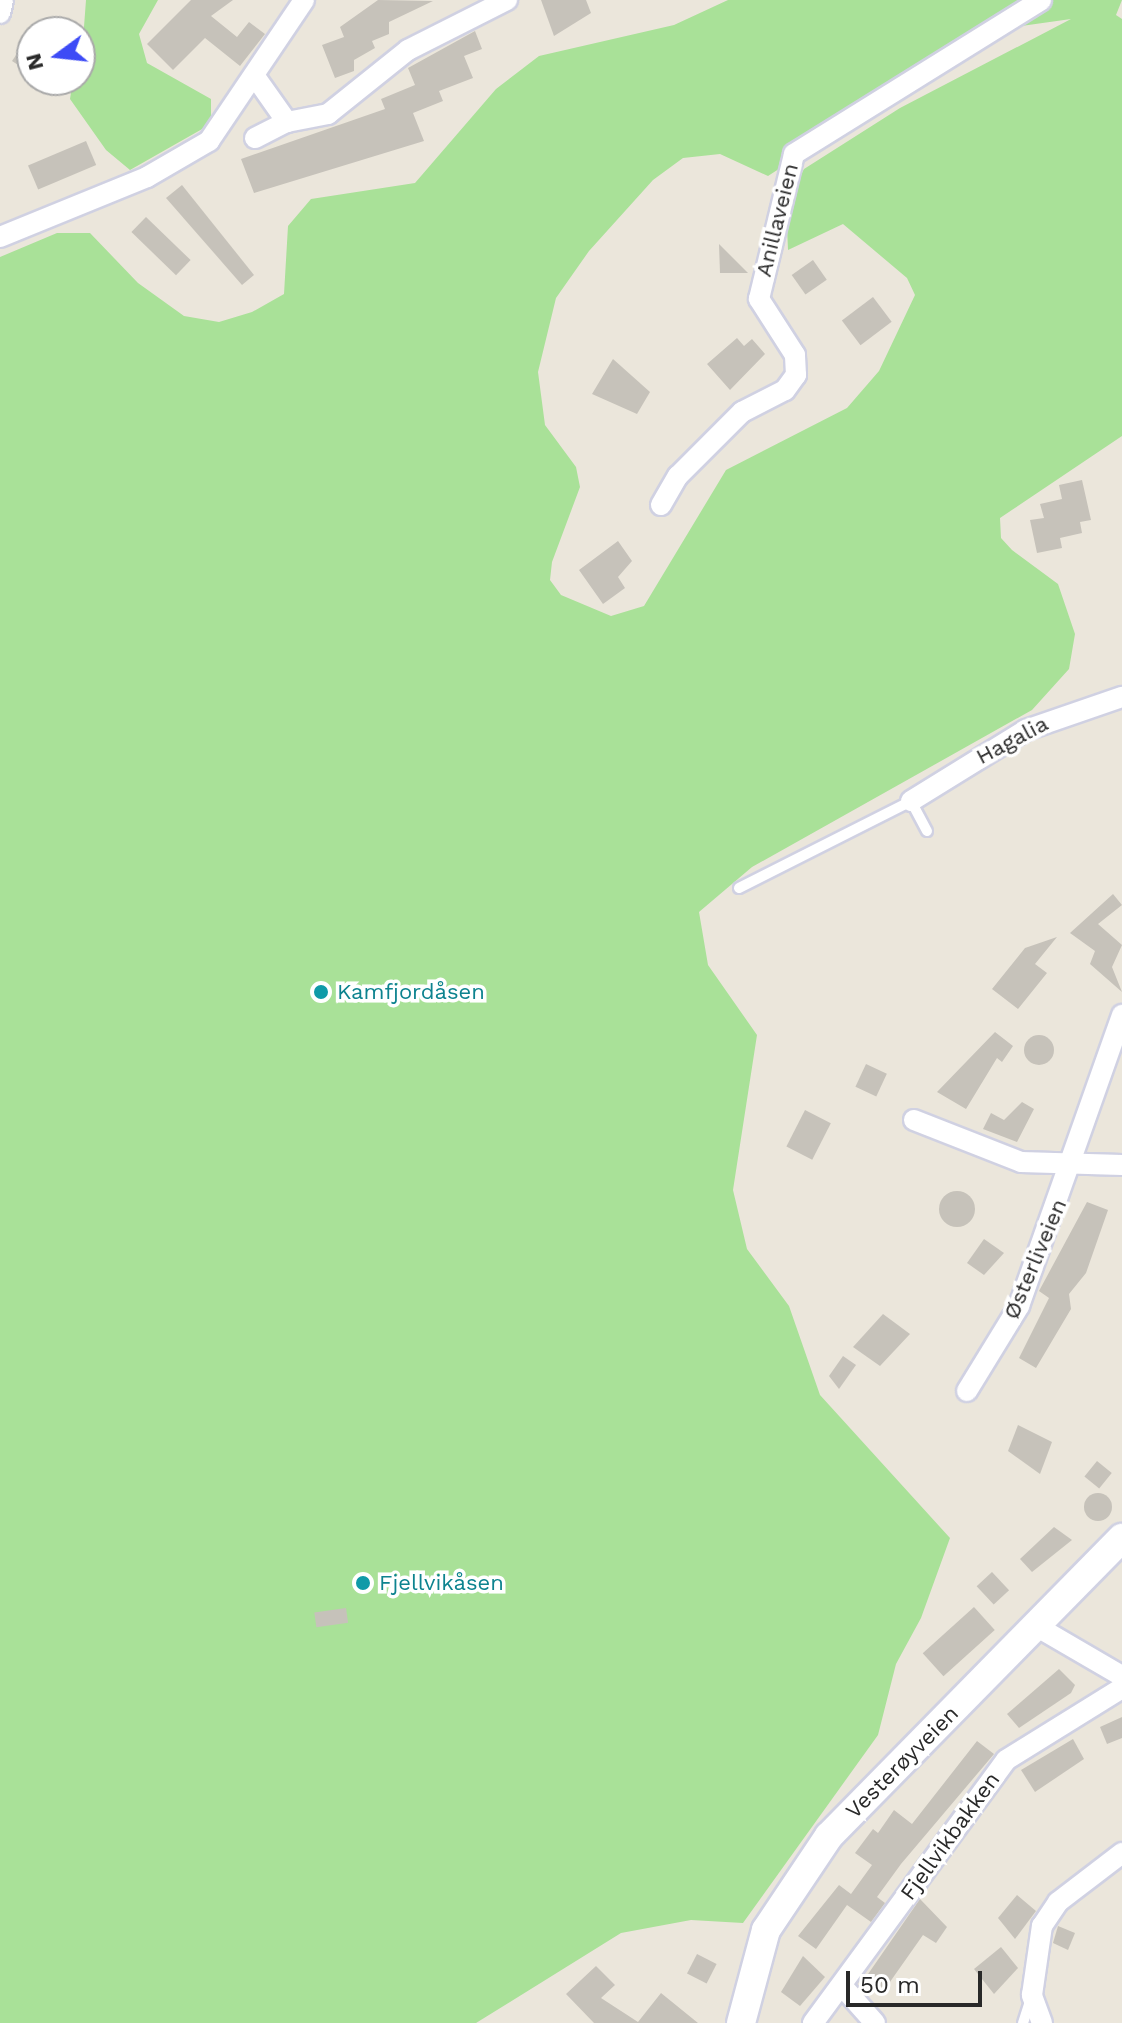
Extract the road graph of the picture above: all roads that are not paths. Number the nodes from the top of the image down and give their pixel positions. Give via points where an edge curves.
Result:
1 (3, 0) edge
2 (304, 0) edge
3 (507, 0) edge
4 (1041, 0) edge
5 (0, 13) edge
6 (256, 78) junction
7 (287, 122) junction
8 (255, 138) dead end
9 (0, 237) edge
10 (661, 505) dead end
11 (1122, 697) edge
12 (911, 801) junction
13 (927, 831) dead end
14 (739, 888) dead end
15 (1122, 1015) edge
16 (914, 1120) dead end
17 (1073, 1165) junction
18 (1122, 1165) edge
19 (967, 1391) dead end
20 (1122, 1538) edge
21 (1036, 1626) junction
22 (1122, 1676) edge
23 (1122, 1688) edge
24 (1122, 1853) edge
25 (843, 1987) junction
26 (1032, 1995) junction
27 (741, 2023) edge
28 (813, 2023) edge
29 (875, 2023) edge
30 (1023, 2023) edge
31 (1042, 2023) edge

1 - 5 street
2 - 6 street
3 - 7 street via 408,50 341,109
4 - 10 street, Anillaveien via 794,154 759,299 795,355 796,375 785,390 742,412 678,476
6 - 7 street
6 - 9 street via 209,141 187,156
7 - 8 street
11 - 12 street, Hagalia via 1026,730
12 - 13 lane
12 - 14 lane
15 - 17 street
16 - 17 street, Østerliveien via 1000,1156
17 - 18 street, Østerliveien
17 - 19 street, Østerliveien via 1019,1306
20 - 21 main road, Vesterøyveien
21 - 22 street
21 - 27 main road, Vesterøyveien via 801,1872 758,1950
23 - 25 street, Fjellvikbakken via 1006,1760
24 - 26 street via 1058,1902 1042,1926
25 - 28 street, Fjellvikbakken
25 - 29 street
26 - 30 lane
26 - 31 street

